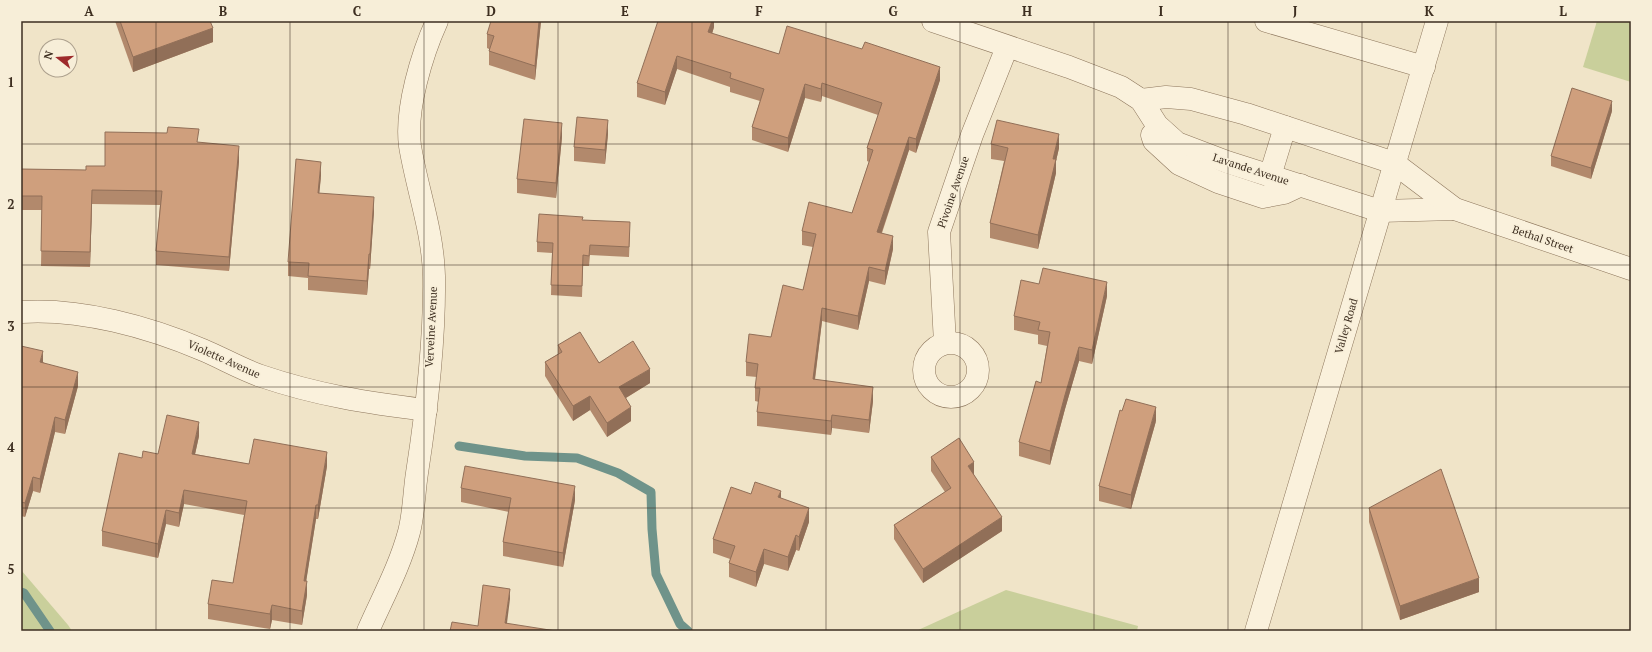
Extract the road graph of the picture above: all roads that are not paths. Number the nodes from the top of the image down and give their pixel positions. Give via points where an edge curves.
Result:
1 (437, 21) edge
2 (932, 21) edge
3 (1266, 21) edge
4 (1437, 21) edge
5 (1007, 47) junction
6 (1424, 67) junction
7 (1141, 100) junction
8 (1286, 127) junction
9 (1394, 163) junction
10 (1270, 176) junction
11 (1301, 185) junction
12 (1455, 209) junction
13 (1380, 211) junction
14 (1631, 269) edge
15 (21, 312) edge
16 (945, 343) dead end
17 (426, 410) junction
18 (368, 631) edge
19 (1256, 631) edge

1 - 17 street, Verveine Avenue via 421,62 410,125 410,144 431,242 434,275
2 - 5 street, Lavande Avenue
3 - 6 street
4 - 6 street, Valley Road
5 - 7 street, Lavande Avenue via 1103,79
5 - 16 street, Pivoine Avenue via 972,135 939,232
6 - 9 street, Valley Road
7 - 8 street via 1166,97 1191,99
7 - 10 street, Lavande Avenue via 1157,125 1177,143
7 - 11 street via 1154,140 1179,164 1218,182 1263,197 1284,193
8 - 9 street
8 - 10 street
9 - 12 street, Bethal Street
9 - 13 street, Valley Road
10 - 11 street, Lavande Avenue
11 - 13 street, Lavande Avenue
12 - 13 street, Bethal Street
12 - 14 street, Bethal Street
13 - 19 street, Valley Road
15 - 17 street, Violette Avenue via 57,312 141,327 180,340 259,376 326,395
17 - 18 street, Verveine Avenue via 409,531

